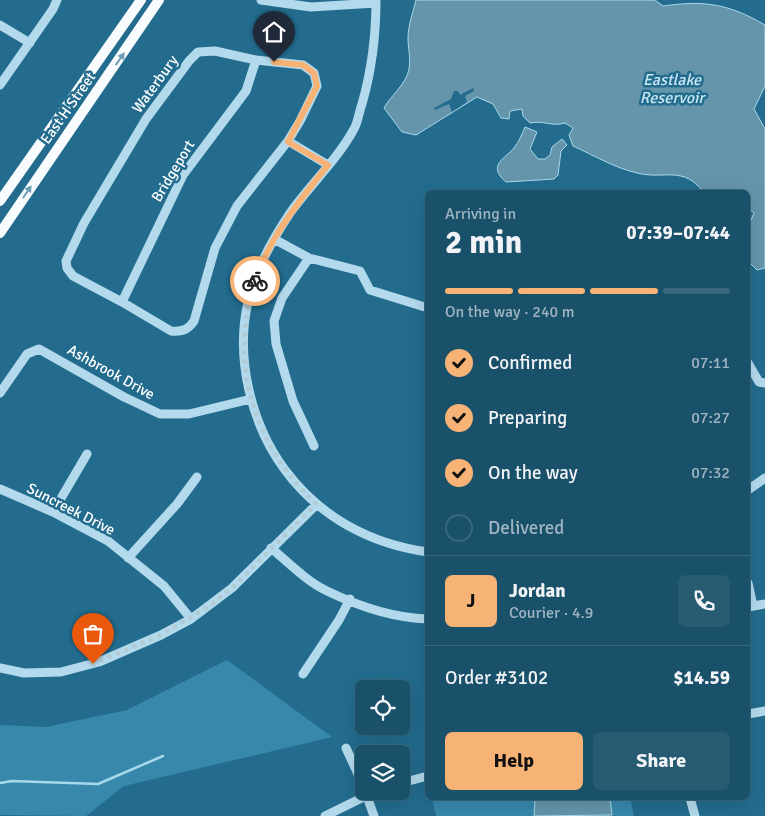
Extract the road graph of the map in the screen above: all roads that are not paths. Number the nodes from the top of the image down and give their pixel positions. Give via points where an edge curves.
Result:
1 (57, 0) edge
2 (141, 0) edge
3 (160, 0) edge
4 (261, 0) edge
5 (376, 1) edge
6 (0, 25) edge
7 (30, 43) junction
8 (256, 60) junction
9 (0, 85) edge
10 (288, 142) junction
11 (328, 165) junction
12 (0, 201) edge
13 (0, 233) edge
14 (274, 239) junction
15 (309, 258) junction
16 (122, 302) junction
17 (425, 307) edge
18 (750, 367) edge
19 (765, 383) edge
20 (0, 394) edge
21 (251, 399) junction
22 (314, 446) dead end
23 (87, 454) dead end
24 (197, 477) dead end
25 (765, 478) edge
26 (0, 489) edge
27 (750, 489) edge
28 (316, 504) junction
29 (54, 512) junction
30 (271, 548) junction
31 (425, 552) edge
32 (128, 558) junction
33 (350, 599) junction
34 (765, 604) edge
35 (750, 606) edge
36 (191, 619) junction
37 (425, 619) edge
38 (0, 668) edge
39 (303, 674) dead end
40 (765, 711) edge
41 (750, 714) edge
42 (346, 748) dead end
43 (355, 768) edge
44 (424, 778) dead end
45 (410, 782) edge
46 (355, 797) edge
47 (368, 800) edge
48 (691, 800) edge
49 (325, 816) edge
50 (374, 816) edge
51 (695, 816) edge

1 - 7 street
2 - 12 main road, East H Street
13 -> 3 main road, East H Street
4 - 5 street via 311,7
5 - 11 street via 374,47 356,123
6 - 7 street
7 - 9 street
8 - 10 street, Waterbury via 303,65 316,77 317,86
8 - 16 street, Bridgeport via 244,95 179,183
8 - 16 street, Waterbury via 215,51 198,52 136,135 84,224 71,248 67,268 73,276
10 - 11 street
10 - 16 street, Waterbury via 238,206 215,248 190,327 180,332 171,331
11 - 14 street
14 - 15 street
14 - 21 street via 260,266 248,302 245,363
15 - 17 street via 360,271 370,290
15 - 22 street via 282,298 274,322 276,344 293,401
18 - 19 street via 759,382
20 - 21 street, Ashbrook Drive via 27,354 36,349 46,351 124,397 160,414 189,414
21 - 28 street via 259,426 272,452
23 - 29 street
24 - 32 street
25 - 27 street
26 - 29 street, Suncreek Drive
28 - 30 street
28 - 31 street via 371,538
29 - 32 street, Suncreek Drive via 95,534
30 - 33 street via 326,591
30 - 36 street via 232,588
32 - 36 street, Suncreek Drive via 164,586
33 - 37 street via 386,613
33 - 39 street via 340,620
34 - 35 street
36 - 38 street via 81,668 42,673
40 - 41 street
42 - 43 street
44 - 45 street
46 - 49 street
47 - 50 street
48 - 51 street

